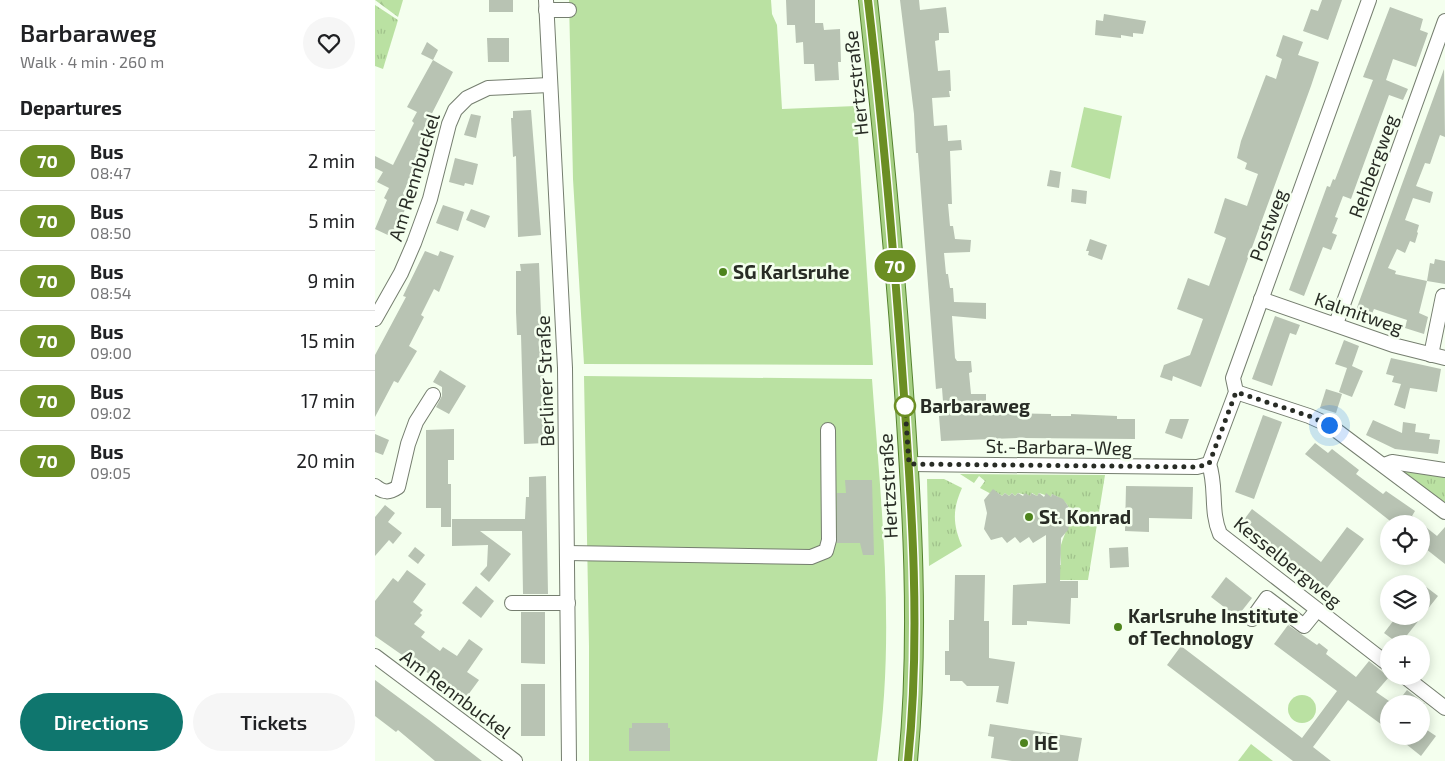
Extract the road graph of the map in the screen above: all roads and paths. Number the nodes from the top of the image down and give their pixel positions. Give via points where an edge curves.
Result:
1 (868, 0) edge
2 (1369, 0) edge
3 (546, 5) edge
4 (569, 10) dead end
5 (1445, 21) edge
6 (549, 85) junction
7 (1443, 296) dead end
8 (1261, 299) junction
9 (375, 319) edge
10 (1336, 324) junction
11 (1438, 357) edge
12 (1236, 392) junction
13 (433, 395) dead end
14 (828, 430) dead end
15 (909, 464) junction
16 (1209, 464) junction
17 (1384, 465) junction
18 (1445, 470) edge
19 (375, 486) edge
20 (1445, 512) edge
21 (567, 553) junction
22 (512, 603) dead end
23 (568, 603) junction
24 (1317, 610) junction
25 (1252, 619) dead end
26 (375, 656) edge
27 (1380, 657) edge
28 (1416, 685) edge
29 (1445, 708) edge
30 (515, 761) edge
31 (569, 761) edge
32 (908, 761) edge

1 - 15 main road, Hertzstraße via 891,220
2 - 8 street, Postweg
3 - 4 street
3 - 6 street, Berliner Straße
5 - 10 street, Rehbergweg
6 - 9 street, Am Rennbuckel via 488,88 467,98 455,110 414,243
6 - 21 street, Berliner Straße via 565,368
7 - 11 street
8 - 10 street, Kalmitweg
8 - 12 street, Postweg via 1233,378
10 - 11 street, Kalmitweg
12 - 16 street, Postweg
12 - 17 street via 1329,425
13 - 19 street via 408,444 398,487 382,492
14 - 21 street via 829,540 826,551 820,554 811,557
15 - 16 street, St.-Barbara-Weg via 1197,467
15 - 32 main road, Hertzstraße via 914,649
16 - 24 street, Kesselbergweg via 1213,476 1213,512 1220,534
17 - 18 street via 1392,462
17 - 20 street
21 - 23 street, Berliner Straße
22 - 23 street
23 - 31 street, Berliner Straße
24 - 25 street via 1304,626 1267,598
24 - 27 street, Kesselbergweg
26 - 30 street, Am Rennbuckel
28 - 29 street

